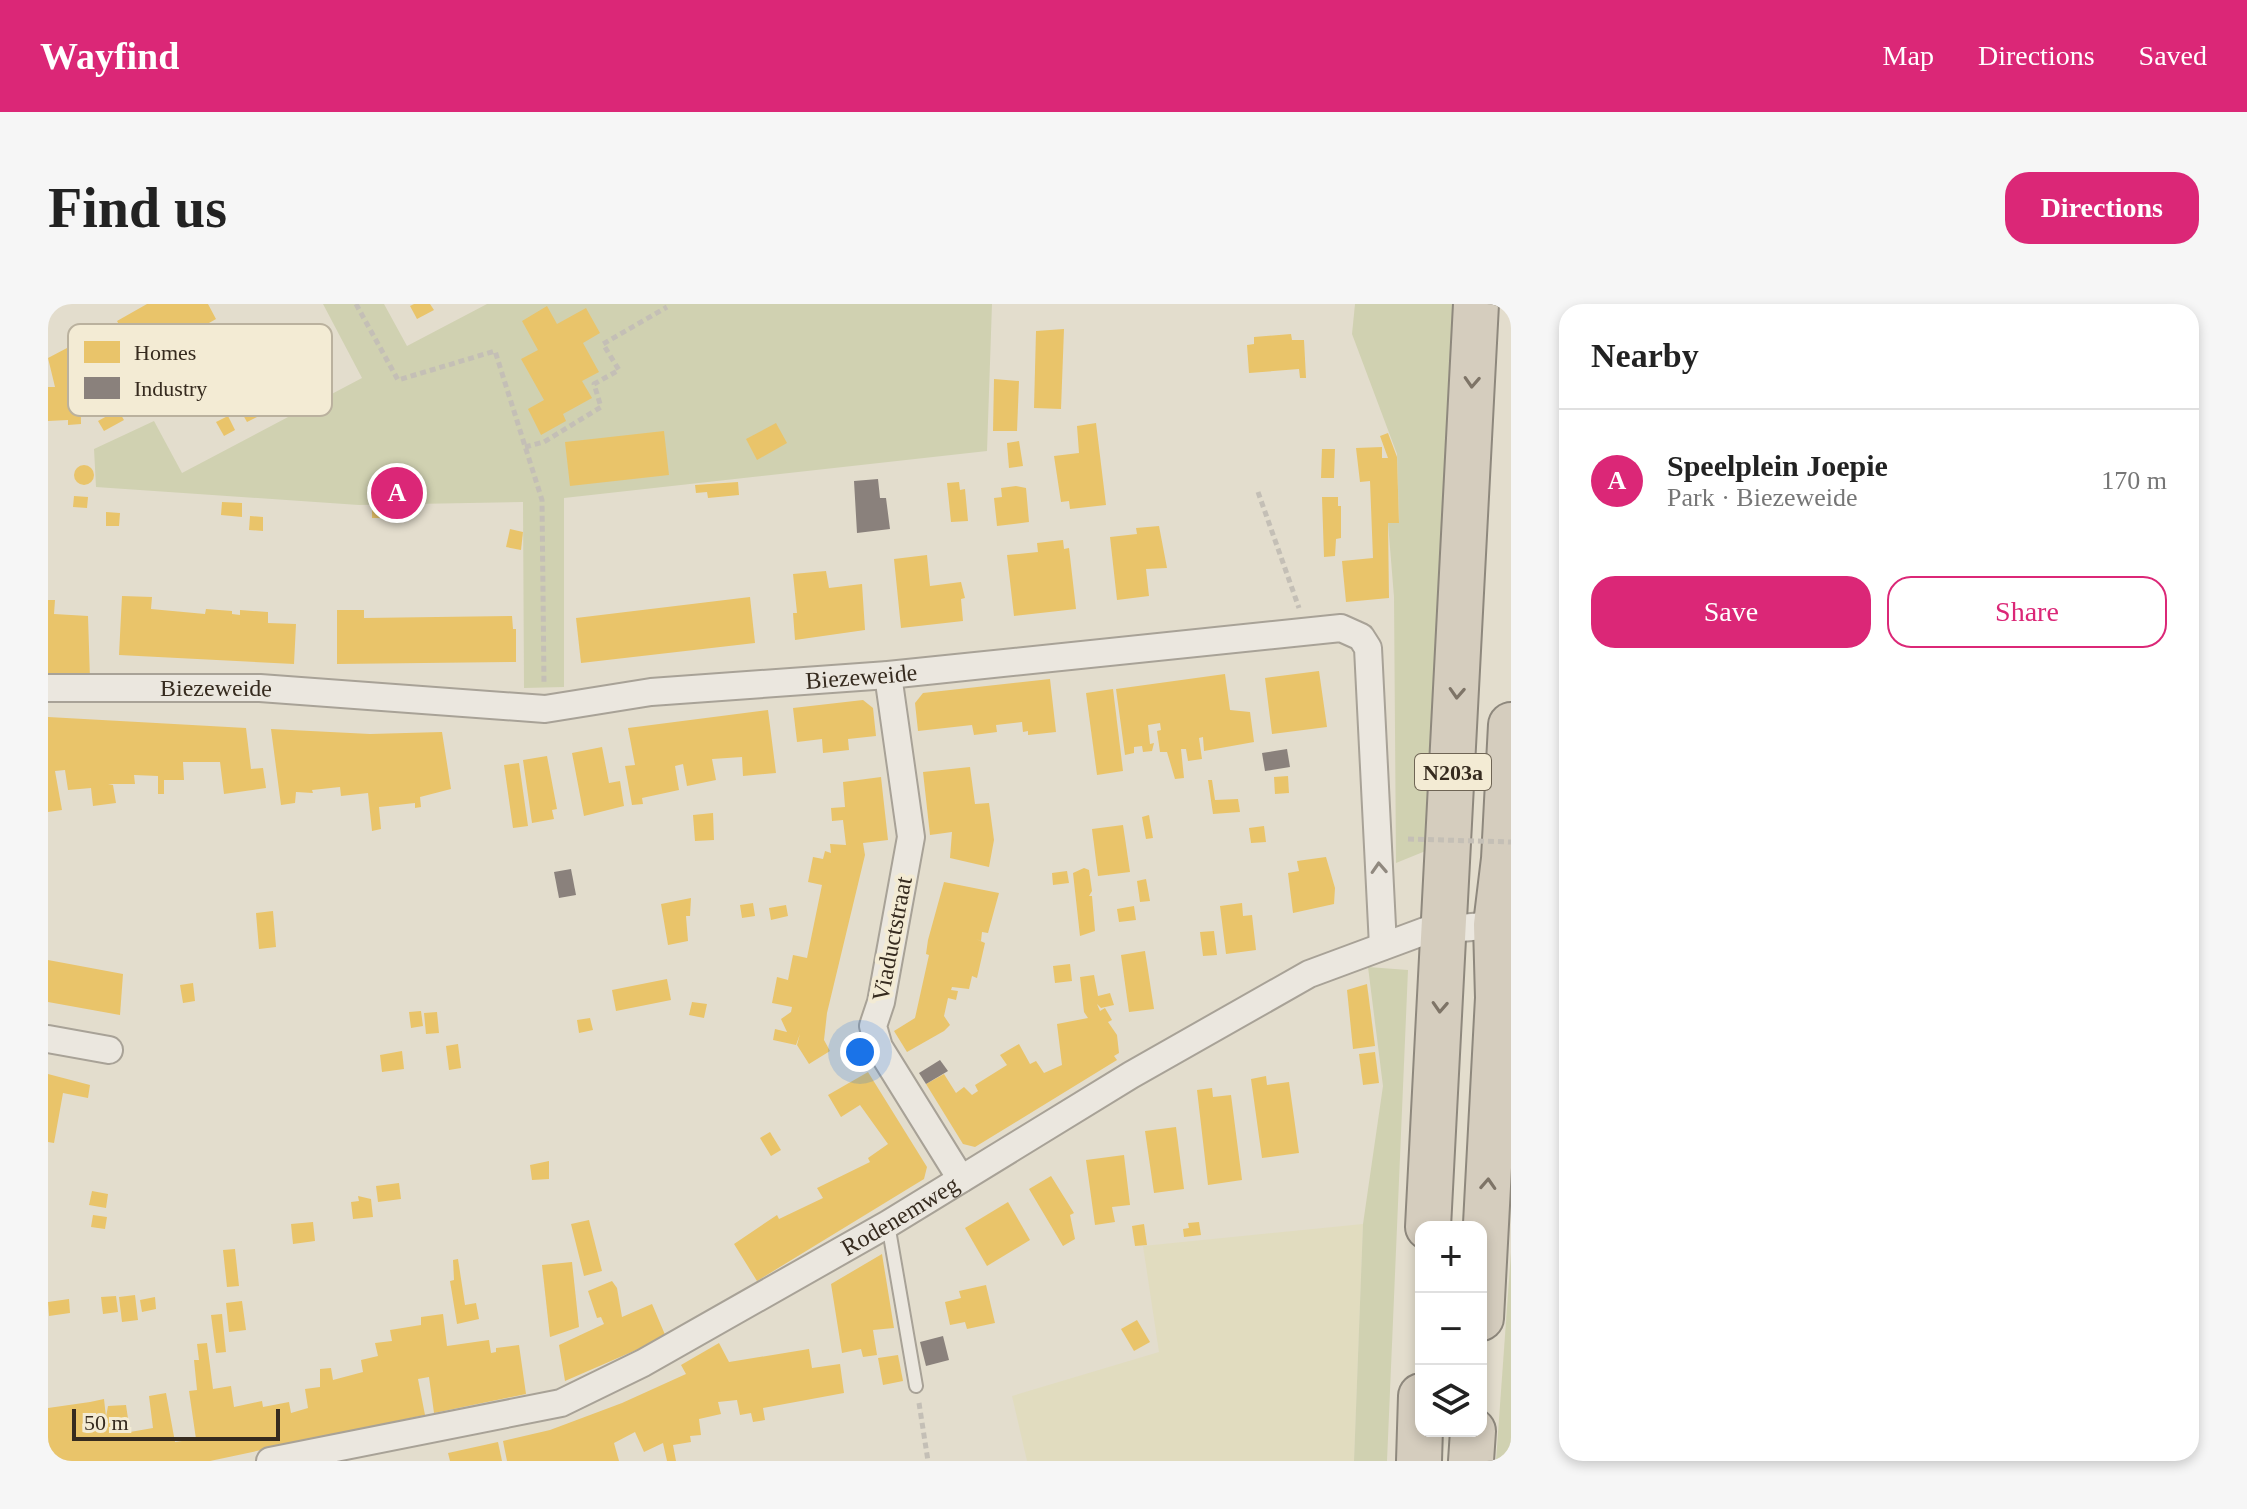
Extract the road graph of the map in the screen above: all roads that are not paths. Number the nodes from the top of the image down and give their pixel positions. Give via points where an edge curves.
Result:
1 (1476, 304) edge
2 (888, 675) junction
3 (48, 688) edge
4 (1511, 725) edge
5 (1504, 924) edge
6 (1445, 930) junction
7 (1383, 946) junction
8 (48, 1039) edge
9 (109, 1050) dead end
10 (961, 1179) junction
11 (1428, 1221) edge
12 (888, 1224) junction
13 (1482, 1293) edge
14 (916, 1386) road end
15 (1420, 1437) edge
16 (1473, 1437) edge
17 (270, 1461) edge
18 (1419, 1461) edge
19 (1471, 1461) edge

1 -> 6 highway, N203a
2 - 3 street, Biezeweide via 651,692 545,709 260,688
7 -> 2 street, Biezeweide via 1368,648 1361,637 1341,628 1307,630
2 - 10 street, Viaductstraat via 911,837 873,1026 879,1047
4 - 5 highway, N203a
5 - 6 street, Rodenemweg
13 -> 5 highway, N203a
6 - 7 street, Rodenemweg via 1425,931
6 -> 11 highway, N203a
7 - 10 street, Rodenemweg via 1309,974
8 - 9 street
10 - 12 street, Rodenemweg
12 - 14 lane
12 - 17 street, Rodenemweg via 643,1363 561,1403
15 - 18 highway
16 - 19 highway

